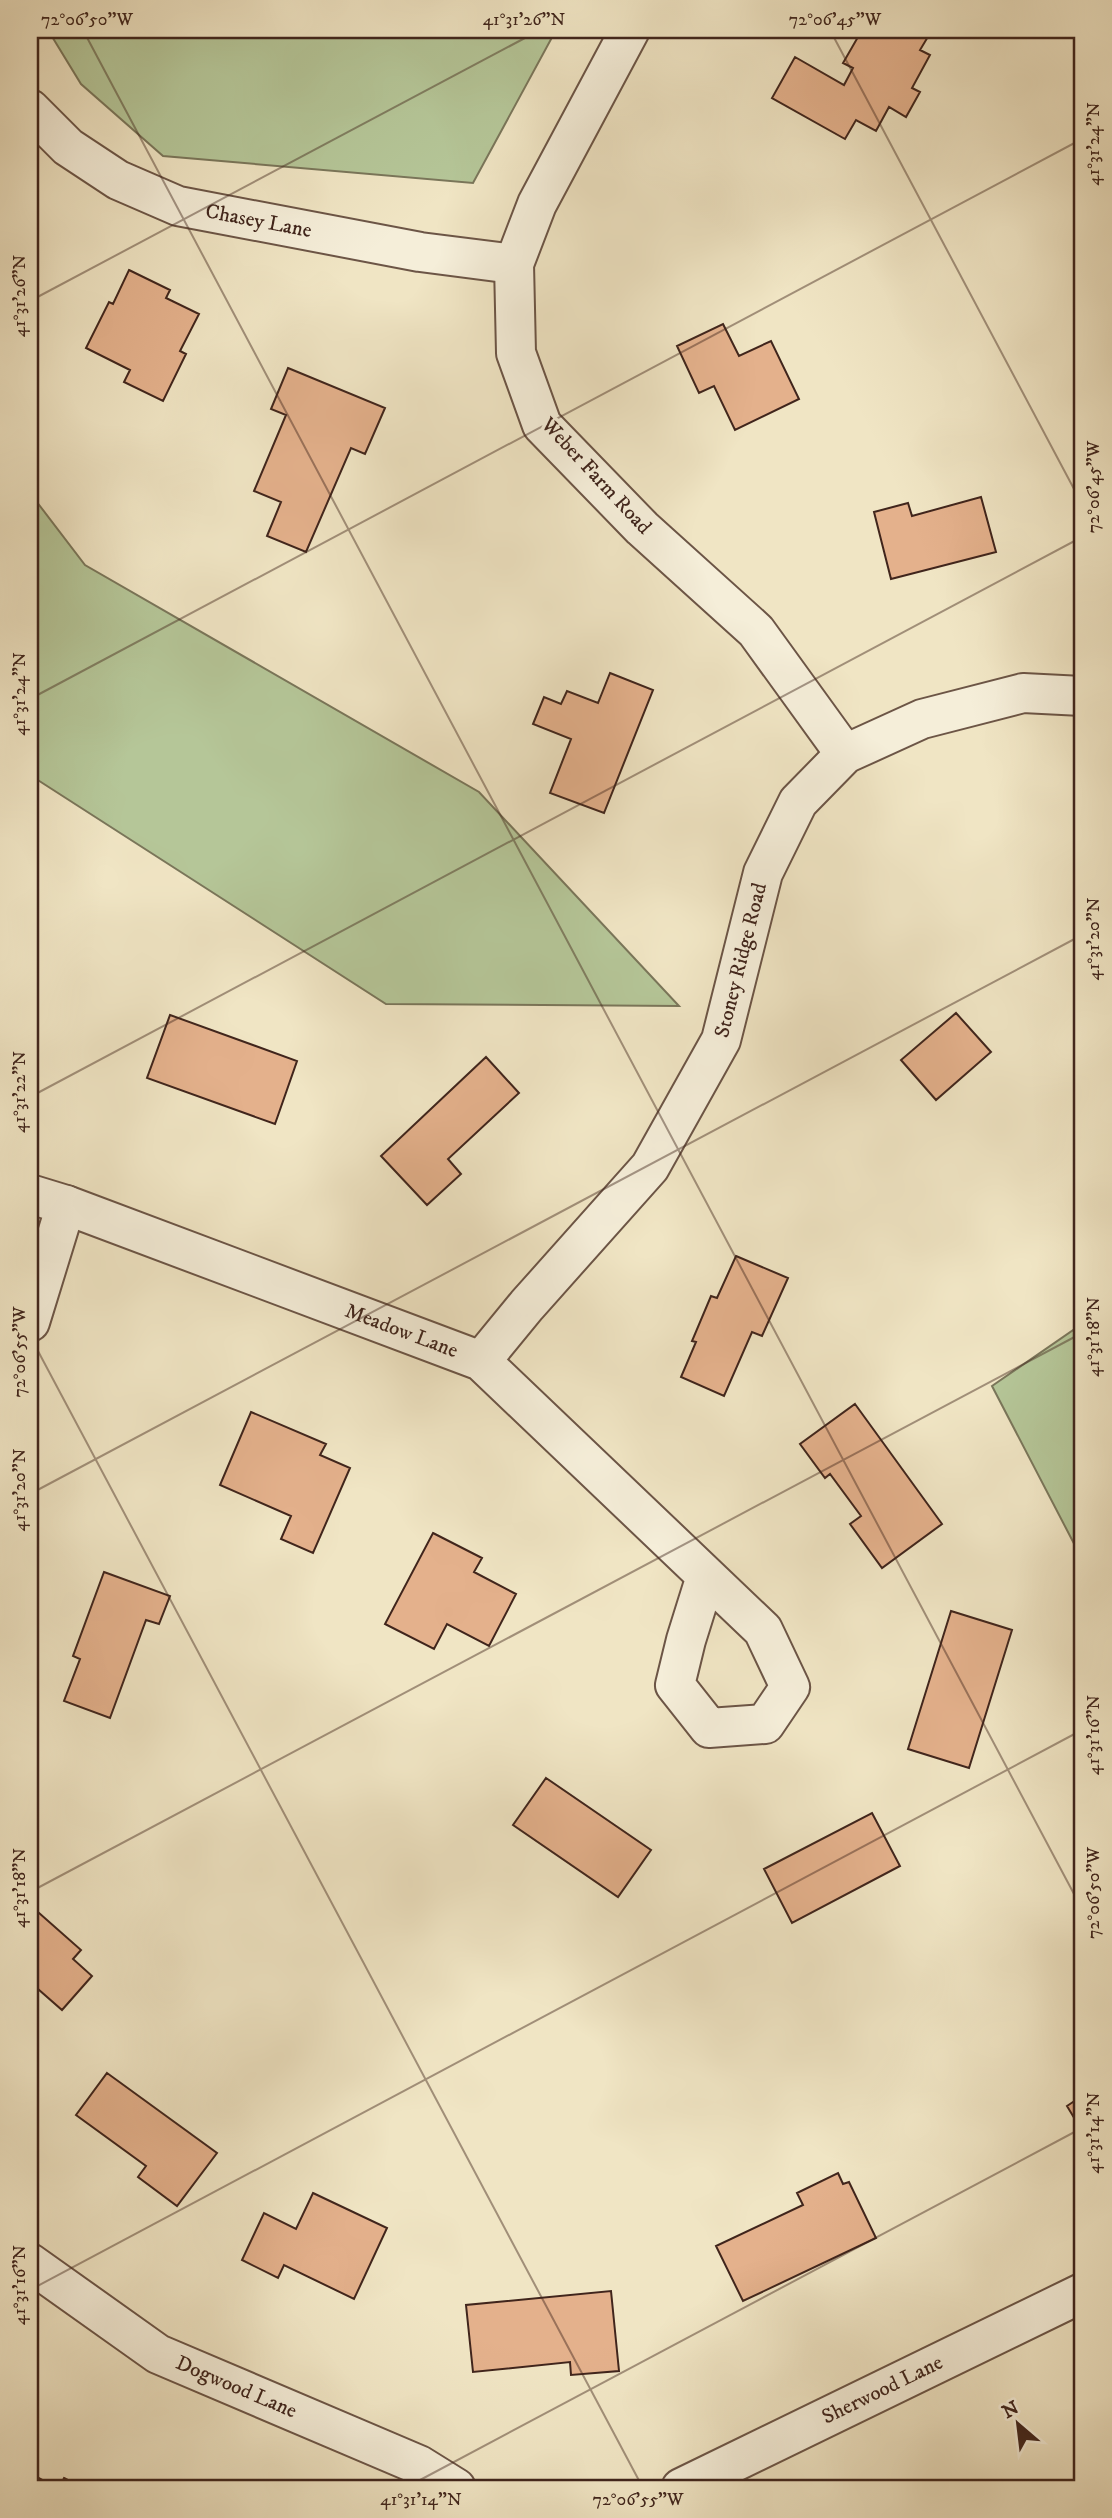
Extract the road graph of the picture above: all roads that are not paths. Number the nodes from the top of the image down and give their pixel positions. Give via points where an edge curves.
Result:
1 (630, 30) edge
2 (30, 108) edge
3 (514, 264) junction
4 (1082, 696) edge
5 (845, 754) junction
6 (30, 1194) edge
7 (66, 1205) junction
8 (30, 1322) edge
9 (481, 1361) junction
10 (706, 1576) dead end
11 (30, 2263) edge
12 (1082, 2293) edge
13 (456, 2488) edge
14 (681, 2488) edge

1 - 3 street, Weber Farm Road via 537,204
2 - 3 street, Chasey Lane via 68,147 118,180 177,206 420,252
3 - 5 street, Weber Farm Road via 516,353 542,425 642,528 756,631
4 - 5 street, Stoney Ridge Road via 1023,693 922,719
5 - 9 street, Stoney Ridge Road via 798,802 763,873 721,1040 650,1167
6 - 7 street, Meadow Lane
7 - 8 street
7 - 9 street, Meadow Lane
9 - 10 street, Meadow Lane
11 - 13 street, Dogwood Lane via 159,2354 419,2465
12 - 14 street, Sherwood Lane

